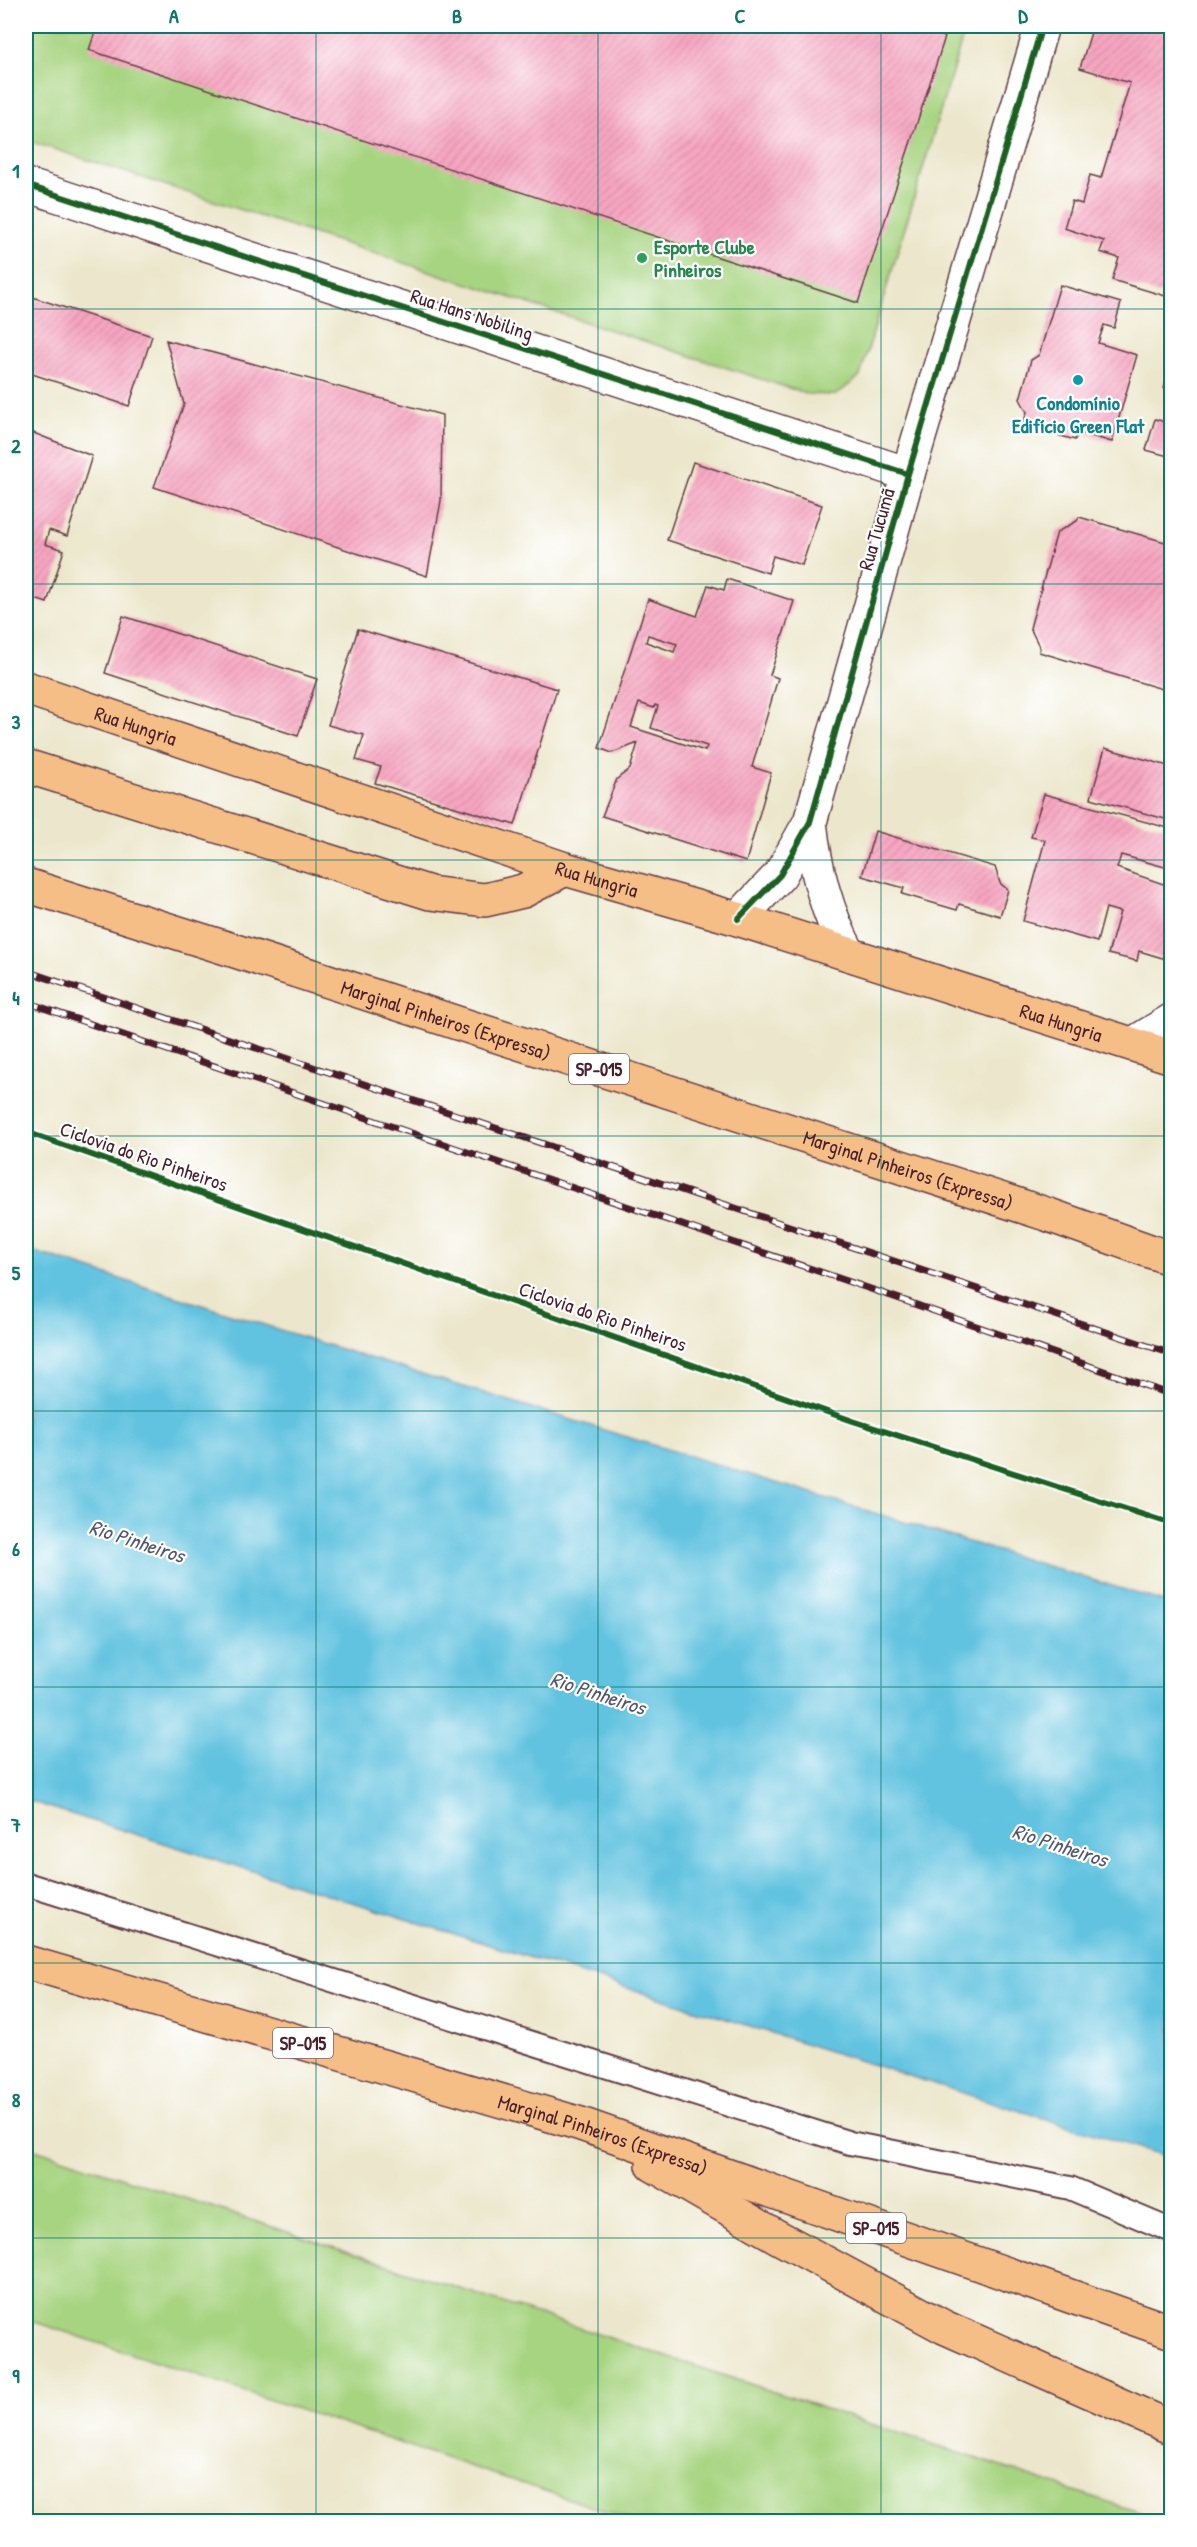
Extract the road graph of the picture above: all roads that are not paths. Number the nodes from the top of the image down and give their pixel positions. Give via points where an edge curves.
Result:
1 (1034, 31) edge
2 (26, 185) edge
3 (908, 474) junction
4 (26, 688) edge
5 (26, 766) edge
6 (810, 822) junction
7 (565, 869) junction
8 (26, 885) edge
9 (738, 919) junction
10 (849, 954) junction
11 (1172, 1020) edge
12 (1133, 1044) junction
13 (1172, 1057) edge
14 (1172, 1259) edge
15 (26, 1884) edge
16 (26, 1962) edge
17 (581, 2124) junction
18 (1172, 2231) edge
19 (1172, 2332) edge
20 (1131, 2410) junction
21 (1172, 2428) edge
22 (1172, 2440) edge

1 - 3 street, Rua Tucumã
2 - 3 street, Rua Hans Nobiling
3 - 6 street, Rua Tucumã
4 - 7 highway, Rua Hungria
5 - 7 highway via 429,893 485,900 523,891
6 - 9 street, Rua Tucumã via 780,875
6 - 10 street, Rua Tucumã via 822,890 832,923
7 - 9 highway, Rua Hungria
8 - 14 highway, Marginal Pinheiros (Expressa) / SP-015 via 1015,1204
9 - 10 highway, Rua Hungria
10 - 12 highway, Rua Hungria
11 - 12 street
12 - 13 highway, Rua Hungria
15 - 18 lane via 850,2143 1070,2188
16 - 17 highway, Marginal Pinheiros (Expressa) / SP-015
17 - 19 highway, Marginal Pinheiros (Expressa) / SP-015
17 - 20 highway via 944,2327
20 - 21 highway
20 - 22 highway

